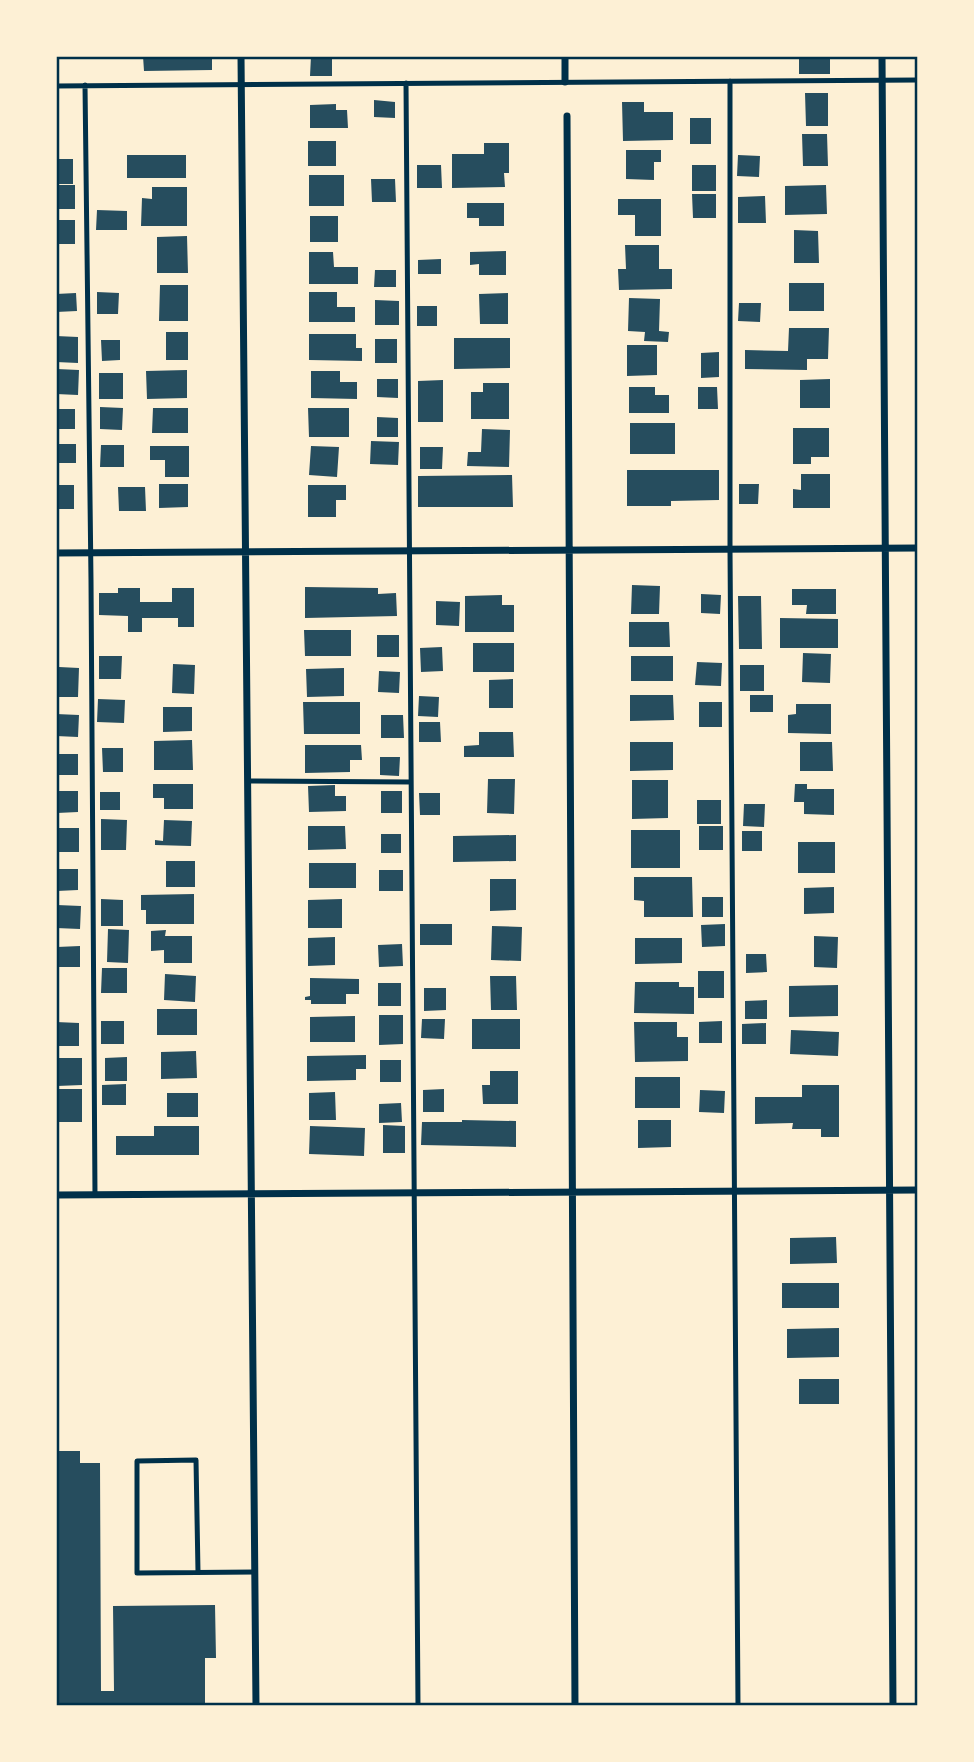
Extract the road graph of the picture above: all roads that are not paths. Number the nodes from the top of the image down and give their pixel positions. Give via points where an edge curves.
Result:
1 (242, 56) edge
2 (565, 56) edge
3 (882, 56) edge
4 (882, 80) junction
5 (918, 80) edge
6 (730, 81) junction
7 (565, 82) junction
8 (406, 83) junction
9 (85, 85) junction
10 (242, 85) junction
11 (56, 86) edge
12 (566, 116) dead end
13 (918, 548) edge
14 (730, 549) junction
15 (886, 549) junction
16 (569, 550) junction
17 (410, 551) junction
18 (56, 552) edge
19 (91, 552) junction
20 (246, 552) junction
21 (248, 781) junction
22 (411, 782) junction
23 (734, 1191) junction
24 (890, 1191) junction
25 (918, 1191) edge
26 (572, 1192) junction
27 (414, 1193) junction
28 (251, 1194) junction
29 (56, 1195) edge
30 (94, 1195) junction
31 (256, 1572) junction
32 (198, 1573) junction
33 (256, 1706) edge
34 (418, 1706) edge
35 (575, 1706) edge
36 (738, 1706) edge
37 (893, 1706) edge

1 - 10 street
2 - 7 street
3 - 4 street
4 - 5 lane
4 - 6 lane
4 - 15 street
6 - 7 lane
6 - 14 lane
7 - 8 lane
8 - 10 lane
8 - 17 lane
9 - 10 lane
9 - 11 lane
9 - 19 lane
10 - 20 street
12 - 16 street
13 - 15 street
14 - 15 street
14 - 16 street
14 - 23 lane
15 - 24 street
16 - 17 street
16 - 26 street
17 - 20 street
17 - 22 lane
18 - 19 street
19 - 20 street
19 - 30 lane
20 - 21 street
21 - 22 lane
21 - 28 street
22 - 27 lane
23 - 24 street
23 - 26 street
23 - 36 lane
24 - 25 street
24 - 37 street
26 - 27 street
26 - 35 street
27 - 28 street
27 - 34 lane
28 - 30 street
28 - 31 street
29 - 30 street
31 - 32 lane
31 - 33 street
32 - 32 lane via 137,1573 137,1461 196,1460

